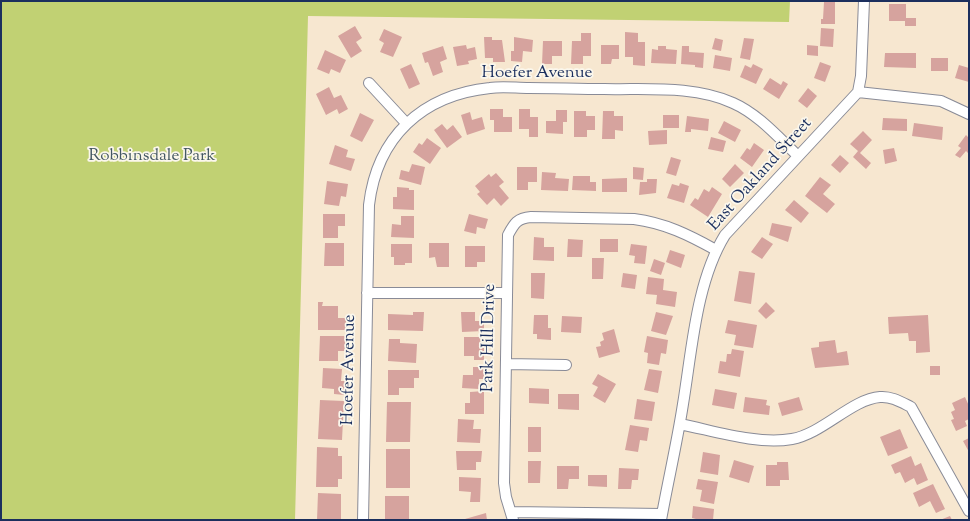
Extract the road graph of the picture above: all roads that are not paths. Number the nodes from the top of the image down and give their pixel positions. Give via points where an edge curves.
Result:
1 (864, 1) edge
2 (369, 83) dead end
3 (858, 92) junction
4 (969, 114) edge
5 (406, 123) junction
6 (798, 156) junction
7 (716, 250) junction
8 (506, 292) junction
9 (367, 293) junction
10 (506, 364) junction
11 (566, 365) dead end
12 (680, 424) junction
13 (965, 494) edge
14 (969, 511) edge
15 (512, 516) edge
16 (661, 517) edge
17 (363, 520) edge

1 - 3 street
2 - 5 street
3 - 4 street via 940,101
3 - 6 street, East Oakland Street
5 - 6 street, Hoefer Avenue via 437,102 453,95 491,87 673,91 713,96 732,102 761,121
5 - 9 street, Hoefer Avenue via 384,153 371,188
6 - 7 street, East Oakland Street via 725,234
7 - 8 street, Park Hill Drive via 686,234 650,221 522,218 514,223 508,236
7 - 12 street, East Oakland Street via 696,323
8 - 9 street
8 - 10 street, Park Hill Drive
9 - 17 street, Hoefer Avenue
10 - 11 street
10 - 15 street, Park Hill Drive via 504,483
12 - 13 street via 767,441 793,439 812,433 859,404 879,397 895,399 911,407
12 - 16 street, East Oakland Street
13 - 14 street
15 - 16 street, Park Hill Drive

